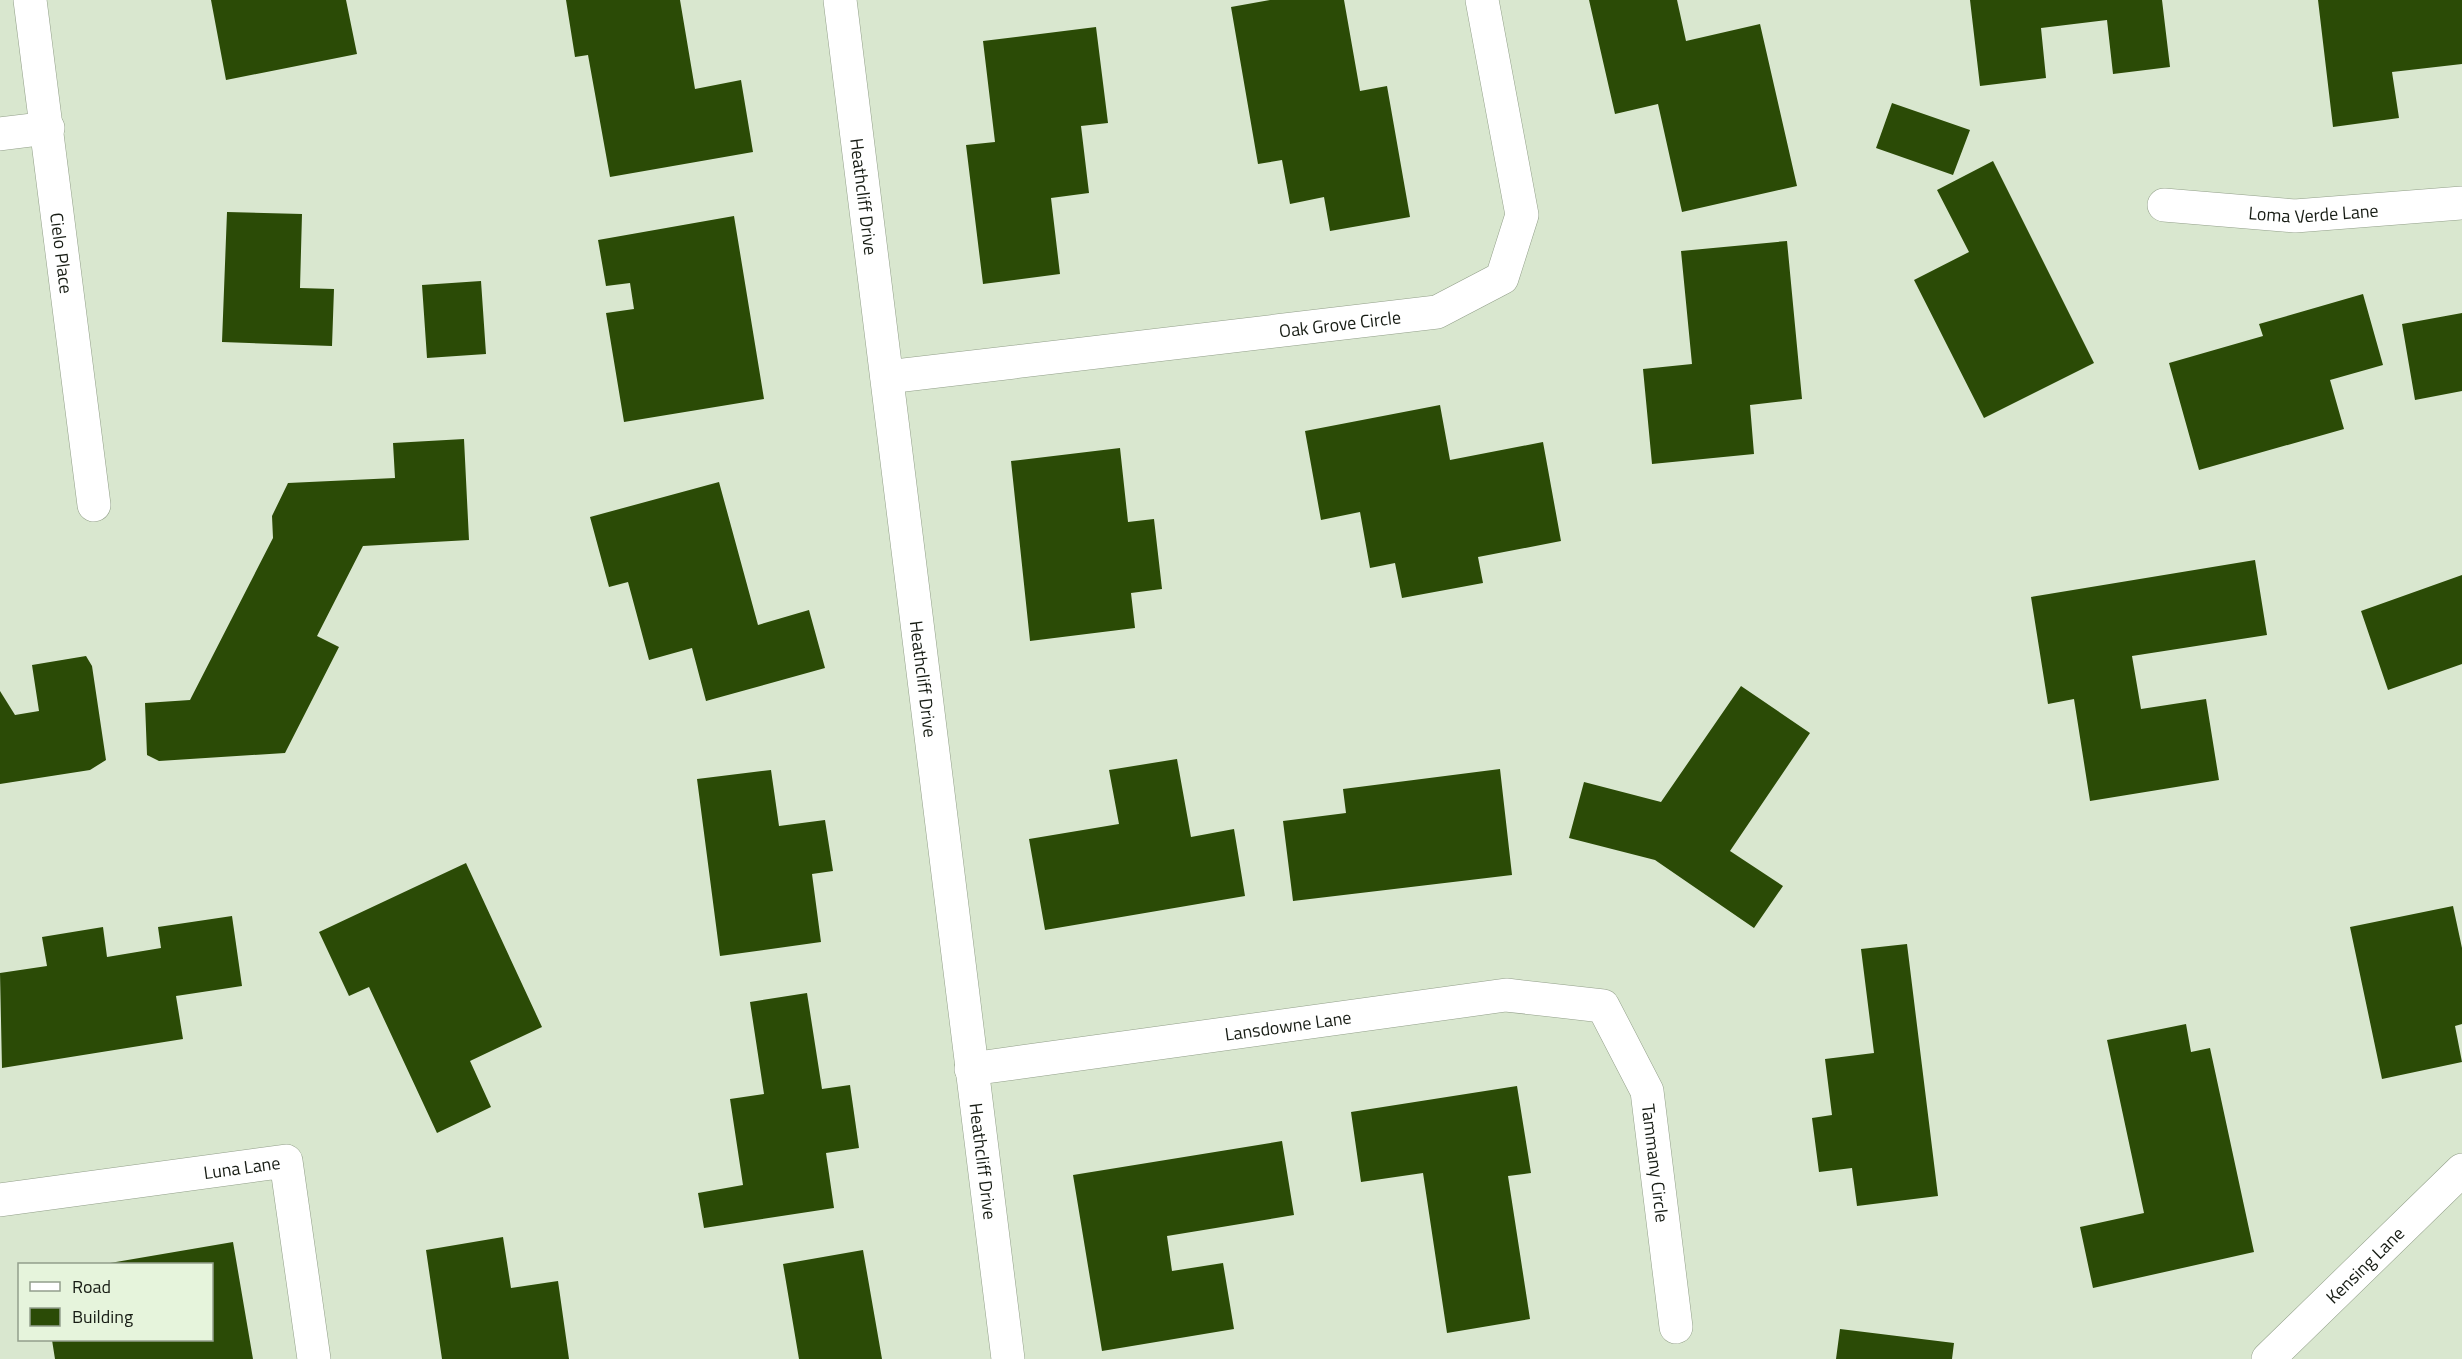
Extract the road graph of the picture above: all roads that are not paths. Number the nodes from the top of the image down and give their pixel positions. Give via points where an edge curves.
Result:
1 (30, 0) edge
2 (840, 0) edge
3 (1482, 0) edge
4 (48, 128) junction
5 (0, 134) edge
6 (2462, 203) edge
7 (2164, 205) dead end
8 (887, 377) junction
9 (94, 505) dead end
10 (1603, 1006) joint
11 (971, 1069) junction
12 (2462, 1170) edge
13 (0, 1200) edge
14 (1676, 1327) dead end
15 (314, 1359) edge
16 (1008, 1359) edge
17 (2268, 1359) edge

1 - 4 street, Cielo Place
2 - 8 street, Heathcliff Drive
3 - 8 street, Oak Grove Circle via 1522,215 1502,278 1437,312
4 - 5 street
4 - 9 street, Cielo Place
6 - 7 street, Loma Verde Lane via 2295,216
8 - 11 street, Heathcliff Drive
10 - 11 street, Lansdowne Lane via 1506,995
10 - 14 street, Tammany Circle via 1647,1091
11 - 16 street, Heathcliff Drive
12 - 17 street, Kensing Lane
13 - 15 street, Luna Lane via 286,1161

